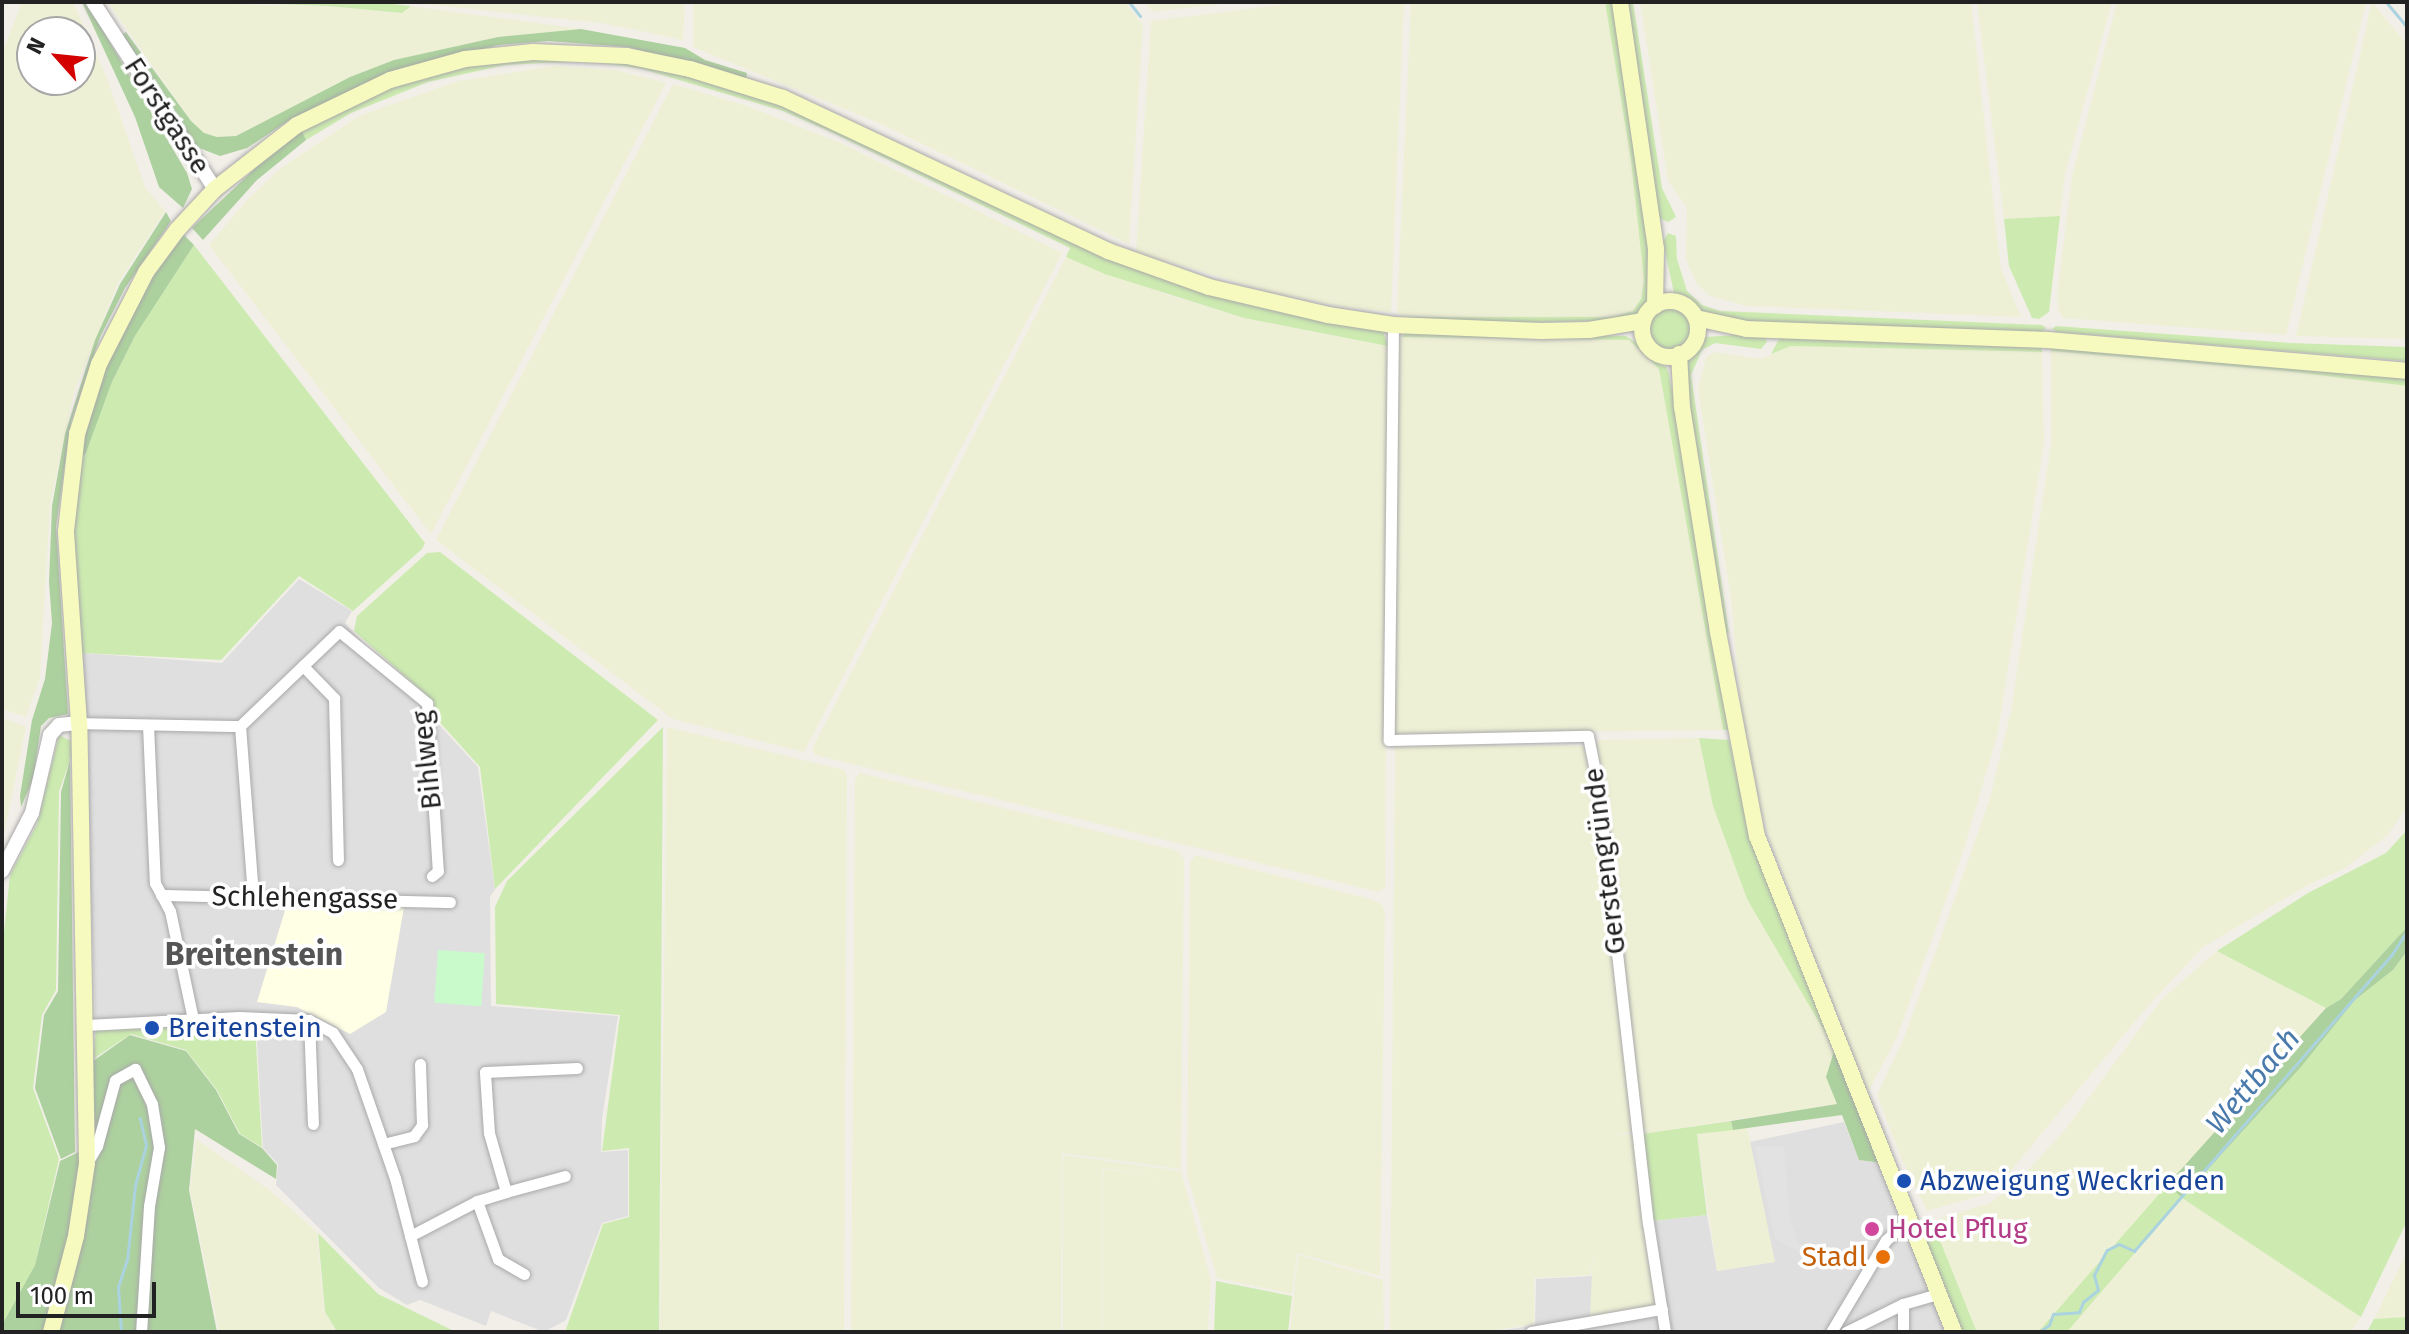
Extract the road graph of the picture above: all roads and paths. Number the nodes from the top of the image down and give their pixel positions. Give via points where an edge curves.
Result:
1 (93, 2) edge
2 (1620, 2) edge
3 (215, 189) junction
4 (1656, 249) junction
5 (1674, 301) junction
6 (1655, 306) junction
7 (1696, 318) junction
8 (1393, 325) junction
9 (1747, 329) junction
10 (1644, 330) junction
11 (1697, 338) junction
12 (1672, 355) junction
13 (2407, 371) edge
14 (303, 666) junction
15 (79, 723) junction
16 (148, 725) junction
17 (240, 726) junction
18 (338, 860) dead end
19 (2, 871) edge
20 (432, 876) dead end
21 (161, 895) junction
22 (253, 895) junction
23 (450, 902) dead end
24 (193, 1019) junction
25 (309, 1020) junction
26 (86, 1025) junction
27 (420, 1064) dead end
28 (577, 1068) dead end
29 (313, 1124) dead end
30 (383, 1144) junction
31 (87, 1163) junction
32 (565, 1176) dead end
33 (512, 1190) junction
34 (477, 1201) junction
35 (1909, 1220) junction
36 (410, 1236) junction
37 (524, 1274) dead end
38 (422, 1282) dead end
39 (1939, 1294) junction
40 (1903, 1304) junction
41 (1662, 1309) junction
42 (51, 1332) edge
43 (141, 1332) edge
44 (1531, 1332) edge
45 (1665, 1332) edge
46 (1831, 1332) edge
47 (1846, 1332) edge
48 (1903, 1332) edge
49 (1954, 1332) edge

1 - 3 street, Forstgasse
2 - 4 main road
3 - 8 main road via 297,125 390,80 498,54 599,53 690,69 783,98 1108,251 1209,287
3 - 15 main road via 146,272 111,335 77,434 66,531
4 - 5 main road
4 - 6 main road
5 - 6 main road
5 - 7 main road
6 - 10 main road
7 - 9 main road
7 - 11 main road
8 - 10 main road
8 - 41 street, Gerstengründe via 1389,740 1588,736
9 - 11 main road
9 - 13 main road via 2047,340
10 - 12 main road via 1656,352
11 - 12 main road via 1691,347
12 - 35 main road via 1747,796 1768,865
14 - 17 street
14 - 18 street via 334,698
14 - 20 street, Bihlweg via 339,631 427,703 438,871
15 - 16 street
15 - 19 street via 59,725 50,735 32,813
15 - 26 main road
16 - 17 street
16 - 21 street via 153,862
17 - 22 street
21 - 22 street, Schlehengasse
21 - 24 street via 170,911
22 - 23 street, Schlehengasse
24 - 25 street
24 - 26 street
25 - 29 street
25 - 30 street via 333,1033 357,1069
26 - 31 main road
27 - 30 street via 422,1125 414,1136
28 - 33 street via 485,1072 489,1133
30 - 36 street
31 - 42 main road via 76,1236
31 - 43 street via 97,1146 115,1080 135,1069 152,1104 159,1147 149,1206
32 - 33 street
33 - 34 street
34 - 36 street
34 - 37 street via 498,1259
35 - 39 main road
35 - 46 street via 1886,1240
36 - 38 street
39 - 40 street
39 - 49 main road
40 - 47 street
40 - 48 street
41 - 44 street
41 - 45 street, Gerstengründe

